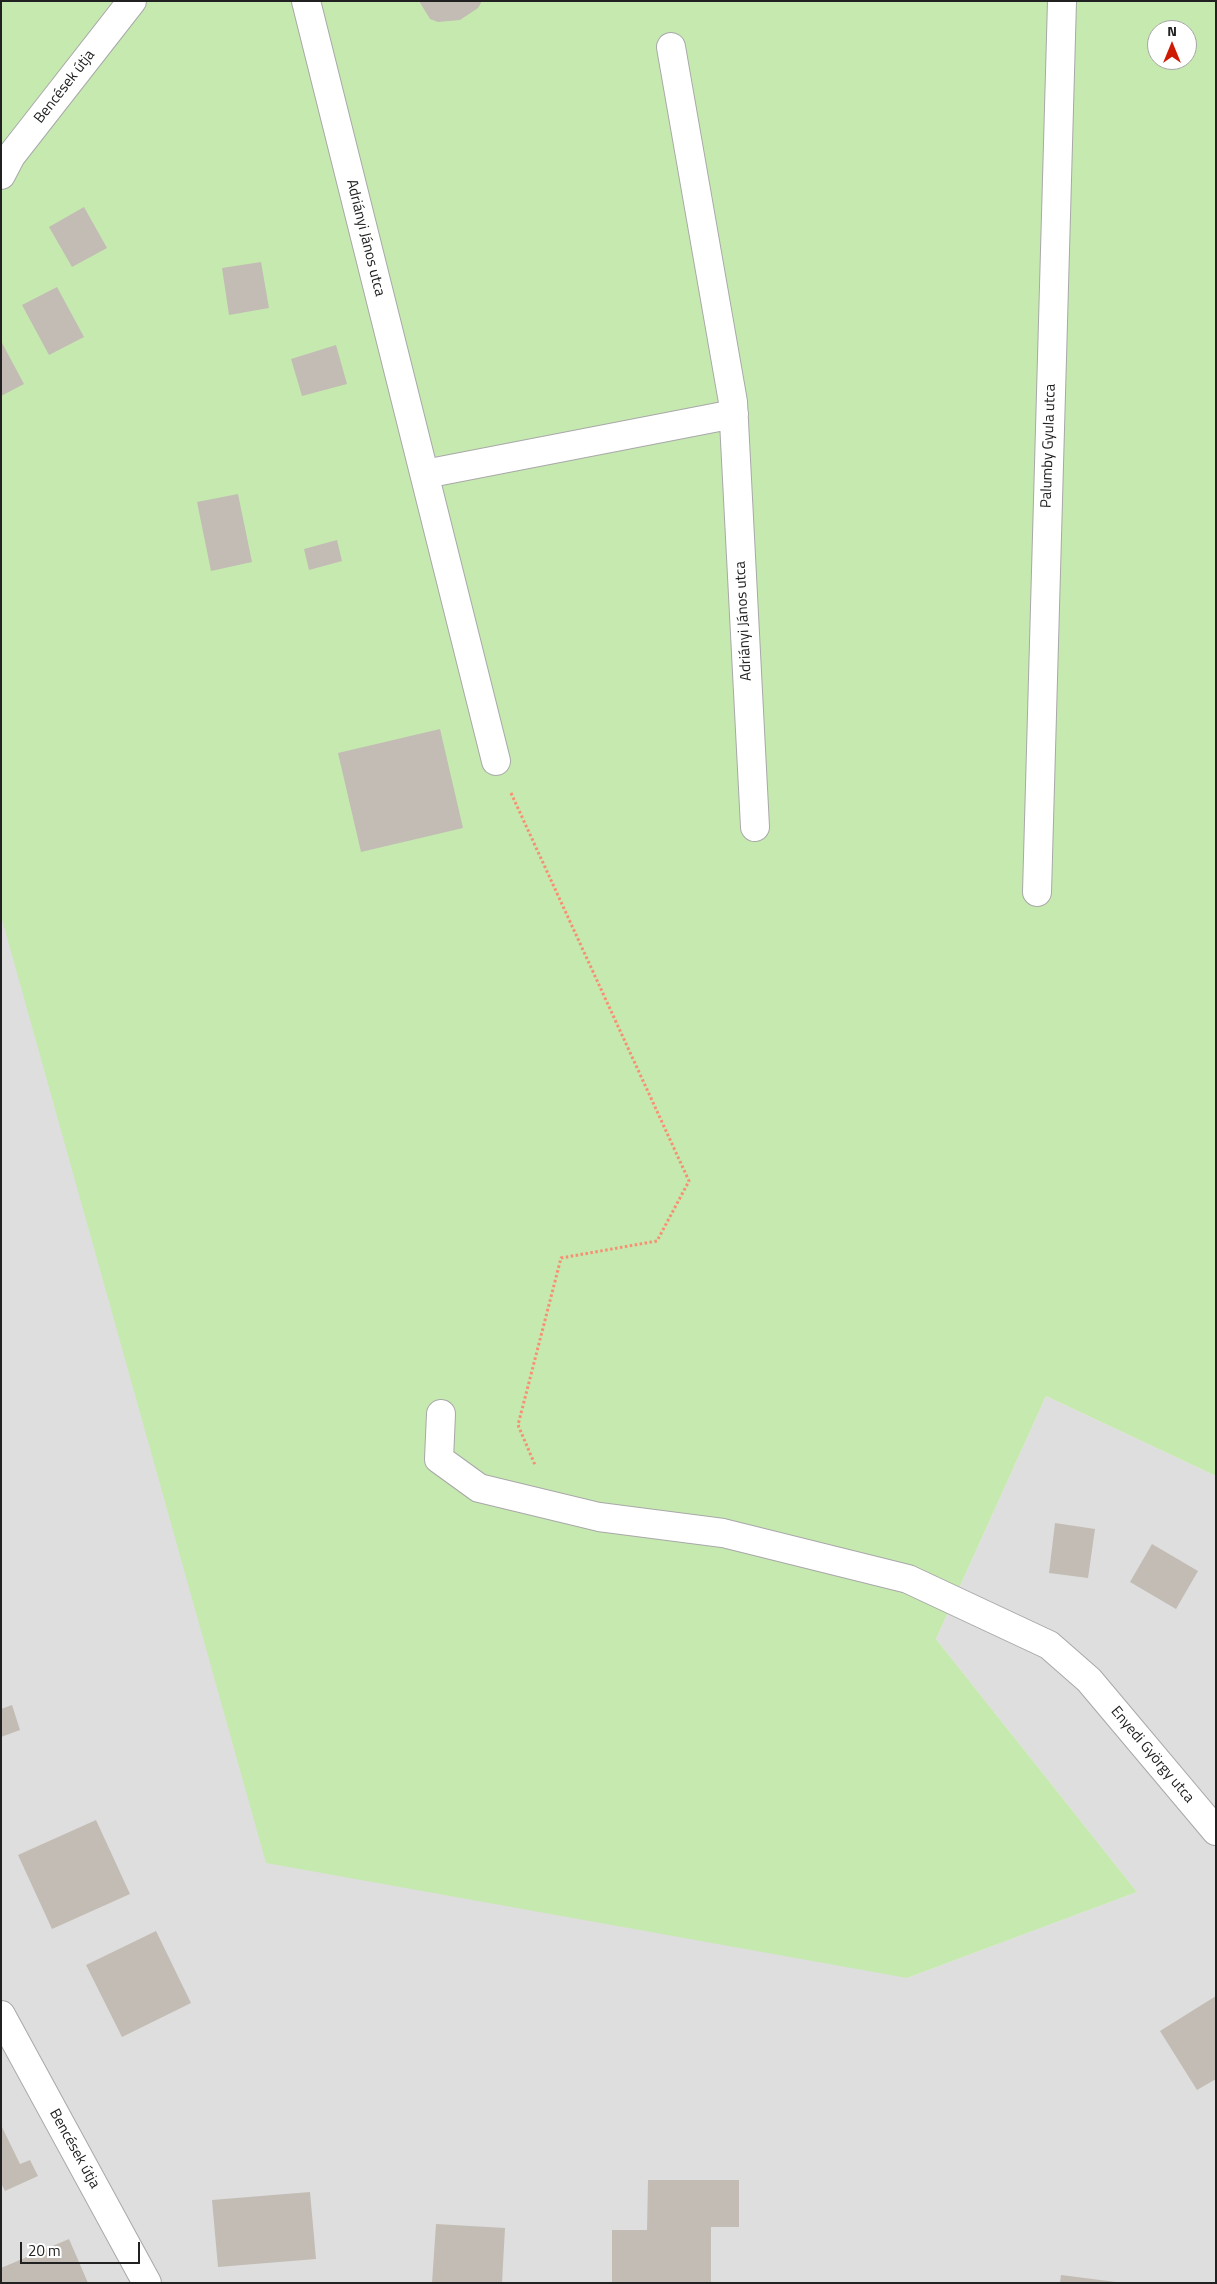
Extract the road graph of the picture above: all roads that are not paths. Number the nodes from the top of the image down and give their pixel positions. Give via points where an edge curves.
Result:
1 (132, 1) edge
2 (306, 1) edge
3 (1062, 1) edge
4 (671, 47) dead end
5 (1, 175) edge
6 (734, 414) junction
7 (424, 474) junction
8 (496, 761) road end
9 (755, 827) dead end
10 (1037, 892) dead end
11 (441, 1414) dead end
12 (1216, 1831) edge
13 (1, 2015) edge
14 (147, 2283) edge

1 - 5 street, Bencések útja via 11,156
2 - 7 street, Adriányi János utca
3 - 10 street, Palumby Gyula utca
4 - 6 street, Adriányi János utca
6 - 7 street
6 - 9 street, Adriányi János utca
7 - 8 street, Adriányi János utca
11 - 12 street, Enyedi György utca via 439,1460 479,1488 599,1517 723,1533 908,1579 1049,1645 1089,1680
13 - 14 street, Bencések útja

